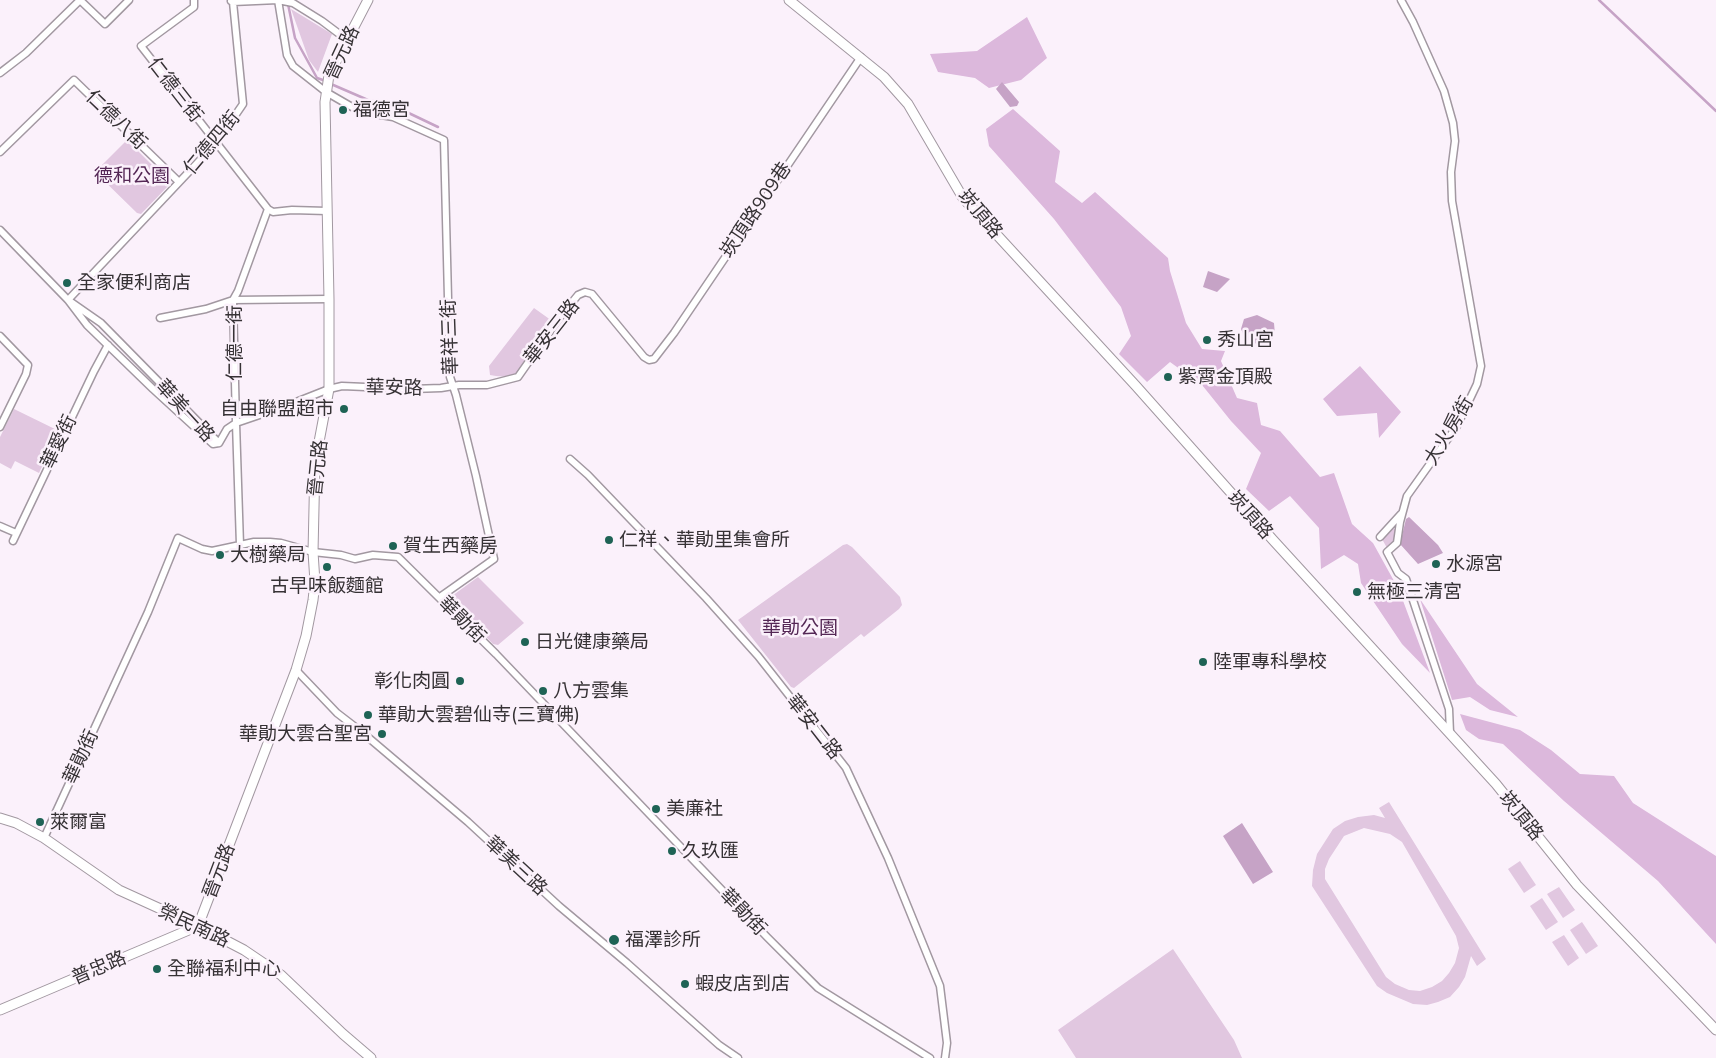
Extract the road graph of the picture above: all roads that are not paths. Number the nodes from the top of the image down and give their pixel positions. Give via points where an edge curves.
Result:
1 (80, 0) edge
2 (129, 0) edge
3 (278, 0) edge
4 (368, 0) edge
5 (790, 0) edge
6 (1401, 0) edge
7 (231, 1) edge
8 (194, 3) edge
9 (346, 39) junction
10 (861, 57) junction
11 (0, 73) edge
12 (326, 92) junction
13 (217, 142) junction
14 (0, 152) edge
15 (179, 182) junction
16 (268, 209) junction
17 (327, 211) junction
18 (0, 230) edge
19 (68, 300) junction
20 (233, 300) junction
21 (329, 300) junction
22 (160, 318) dead end
23 (0, 336) edge
24 (108, 345) junction
25 (648, 360) joint
26 (518, 377) joint
27 (453, 386) junction
28 (329, 389) junction
29 (236, 423) junction
30 (0, 427) edge
31 (219, 443) junction
32 (570, 459) dead end
33 (1403, 511) junction
34 (0, 526) edge
35 (16, 533) junction
36 (1380, 537) dead end
37 (13, 541) dead end
38 (240, 545) junction
39 (313, 552) junction
40 (440, 597) junction
41 (296, 670) junction
42 (1450, 733) junction
43 (0, 818) edge
44 (44, 838) junction
45 (198, 926) junction
46 (0, 1010) edge
47 (1716, 1030) edge
48 (371, 1058) edge
49 (738, 1058) edge
50 (930, 1058) edge
51 (945, 1058) edge

1 - 2 street via 105,24
1 - 11 street via 26,53
3 - 7 street
3 - 9 street via 293,3
3 - 12 street via 287,55 293,66
4 - 9 street, 晉元路
5 - 10 street, 崁頂路
6 - 33 street, 大火房街 via 1444,91 1453,123 1452,201 1481,366 1477,384 1456,426 1407,496
7 - 13 street, 仁德四街 via 244,104
8 - 13 street, 仁德三街 via 141,46
9 - 12 street, 晉元路 via 329,74
10 - 25 street, 崁頂路909巷 via 674,333 654,359
10 - 42 street, 崁頂路 via 884,76 908,104 963,198
12 - 17 street, 晉元路
12 - 27 street, 華祥三街 via 352,107 400,119 444,140 450,377
13 - 15 street, 仁德四街
13 - 16 street, 仁德三街
14 - 15 street, 仁德八街 via 74,80
15 - 19 street, 仁德四街
16 - 17 street via 274,212
16 - 20 street, 仁德一街
17 - 21 street, 晉元路
18 - 19 street, 華美一路
19 - 24 street, 華美一路
19 - 31 street, 華美一路 via 100,323
20 - 21 street
20 - 22 street
20 - 29 street, 仁德一街
21 - 28 street, 晉元路
23 - 30 street via 28,365
24 - 31 street, 華美一路 via 213,444
24 - 35 street, 華愛街
25 - 26 street, 華安三路 via 592,294 585,292 578,295 560,317
26 - 27 street, 華安路 via 487,385
27 - 28 street, 華安路 via 412,389 342,386
27 - 40 street, 華祥三街 via 494,559
28 - 29 street
28 - 39 street, 晉元路 via 316,463
29 - 31 street via 227,429
29 - 38 street, 仁德一街
32 - 51 street, 華安二路 via 758,656 846,768 888,858 940,986 948,1043
33 - 36 street
33 - 42 street, 大火房街 via 1397,543 1387,552 1398,573 1406,579 1449,709
34 - 35 street
35 - 37 street, 華愛街
38 - 39 street, 華勛街 via 281,543
38 - 44 street, 華勛街 via 212,551 178,538 148,612
39 - 40 street, 華勛街 via 355,559 373,555 398,557
39 - 41 street, 晉元路 via 315,582 306,636
40 - 50 street, 華勛街 via 818,988
41 - 45 street, 晉元路
41 - 49 street, 華美三路 via 337,713 468,822 559,906
42 - 47 street, 崁頂路 via 1496,784 1577,885
43 - 44 street, 榮民南路
44 - 45 street, 榮民南路 via 119,890
45 - 46 street, 普忠路
45 - 48 street, 榮民南路 via 244,950 281,975

